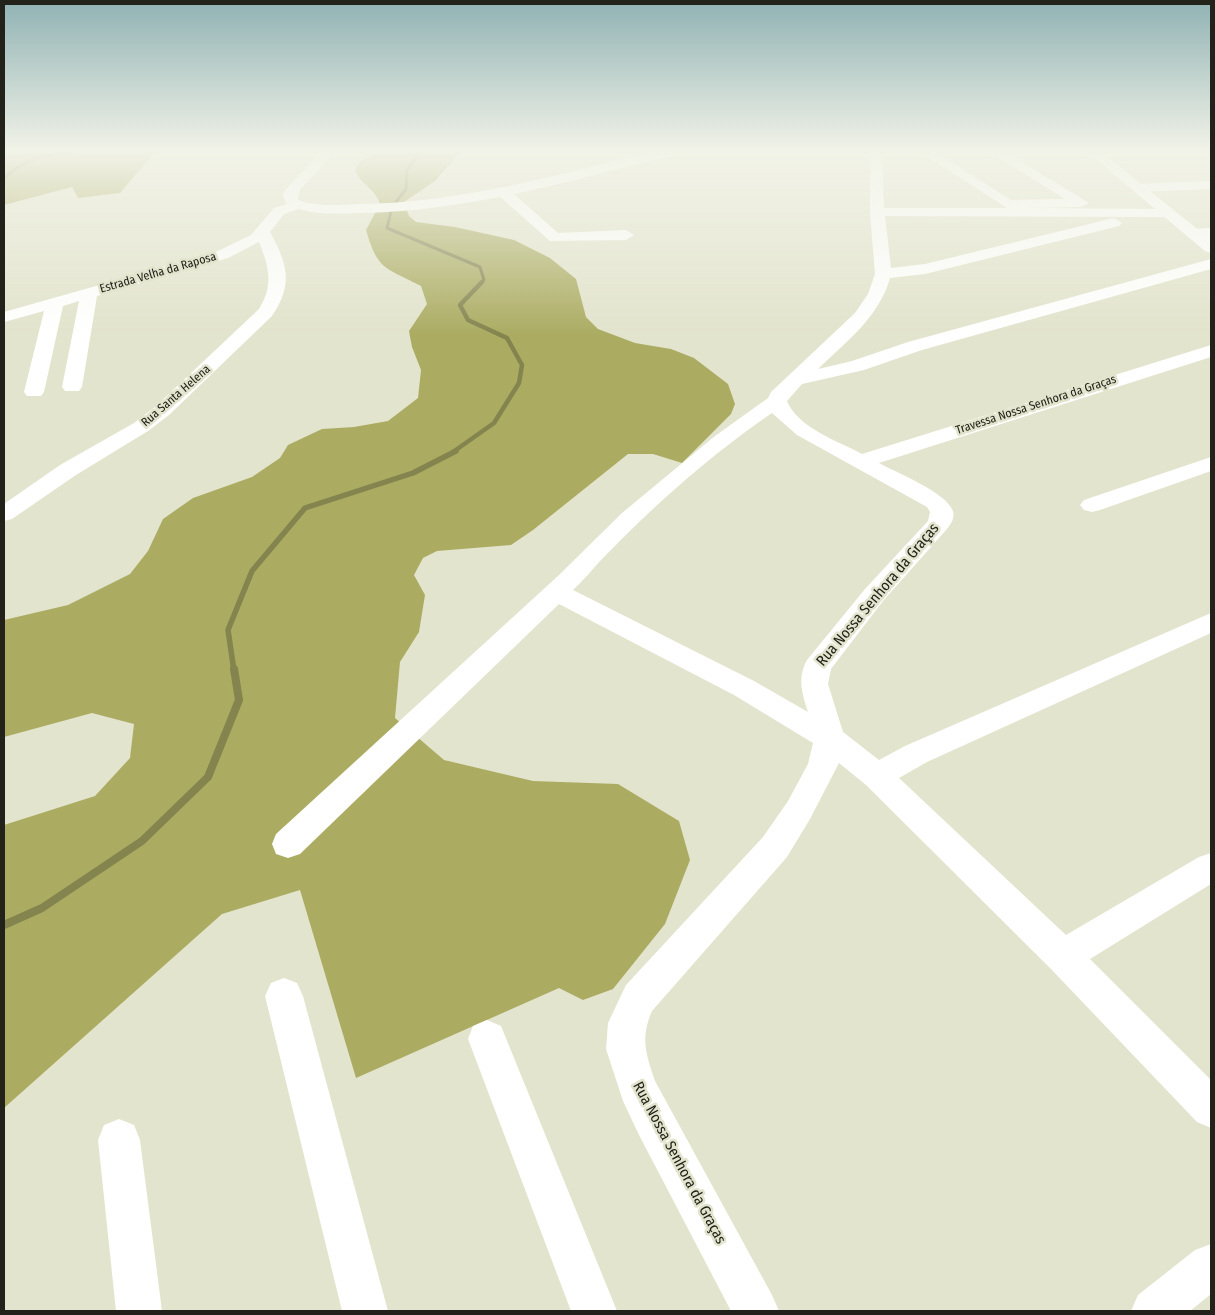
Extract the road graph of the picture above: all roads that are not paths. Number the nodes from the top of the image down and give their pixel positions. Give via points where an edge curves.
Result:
1 (278, 212) edge
2 (526, 212) edge
3 (877, 212) edge
4 (976, 212) edge
5 (1146, 213) junction
6 (1167, 213) joint
7 (263, 233) junction
8 (1211, 233) edge
9 (626, 234) dead end
10 (1193, 234) junction
11 (1211, 248) edge
12 (1211, 264) edge
13 (883, 274) junction
14 (89, 293) junction
15 (55, 302) junction
16 (4, 317) edge
17 (1211, 351) edge
18 (797, 379) junction
19 (72, 387) dead end
20 (34, 392) dead end
21 (777, 401) junction
22 (862, 461) junction
23 (1211, 464) edge
24 (1092, 505) dead end
25 (4, 514) edge
26 (556, 592) junction
27 (1211, 622) edge
28 (828, 738) junction
29 (876, 776) junction
30 (288, 844) dead end
31 (1211, 867) edge
32 (1063, 956) junction
33 (284, 996) dead end
34 (487, 1039) dead end
35 (1211, 1108) edge
36 (119, 1140) dead end
37 (1211, 1266) edge
38 (138, 1311) edge
39 (365, 1311) edge
40 (594, 1311) edge
41 (756, 1311) edge
42 (1154, 1311) edge

1 - 7 street, Estrada Velha da Raposa
2 - 9 street via 555,238
3 - 13 street
4 - 5 street
5 - 6 street
5 - 13 street via 925,269
6 - 10 street
7 - 14 street, Estrada Velha da Raposa via 248,244 222,255
7 - 25 street, Rua Santa Helena via 280,282 266,312 162,411
8 - 10 street
10 - 11 street
12 - 18 street via 916,346 857,366
13 - 18 street via 874,300 862,317
14 - 15 street, Estrada Velha da Raposa
14 - 19 street
15 - 16 street, Estrada Velha da Raposa
15 - 20 street
17 - 22 street, Travessa Nossa Senhora da Graças
18 - 21 street via 778,396
21 - 22 street, Rua Nossa Senhora da Graças via 782,414 790,422
21 - 26 street via 724,438 620,527
22 - 28 street, Rua Nossa Senhora da Graças via 931,499 940,508 942,518 874,595 817,667 814,684
23 - 24 street
26 - 28 street via 744,688
26 - 30 street
27 - 29 street via 916,754
28 - 29 street
28 - 41 street, Rua Nossa Senhora da Graças via 823,765 780,839 741,887 639,998 627,1023 625,1037 628,1062 653,1121
29 - 32 street
31 - 32 street
32 - 35 street
33 - 39 street
34 - 40 street
36 - 38 street
37 - 42 street

